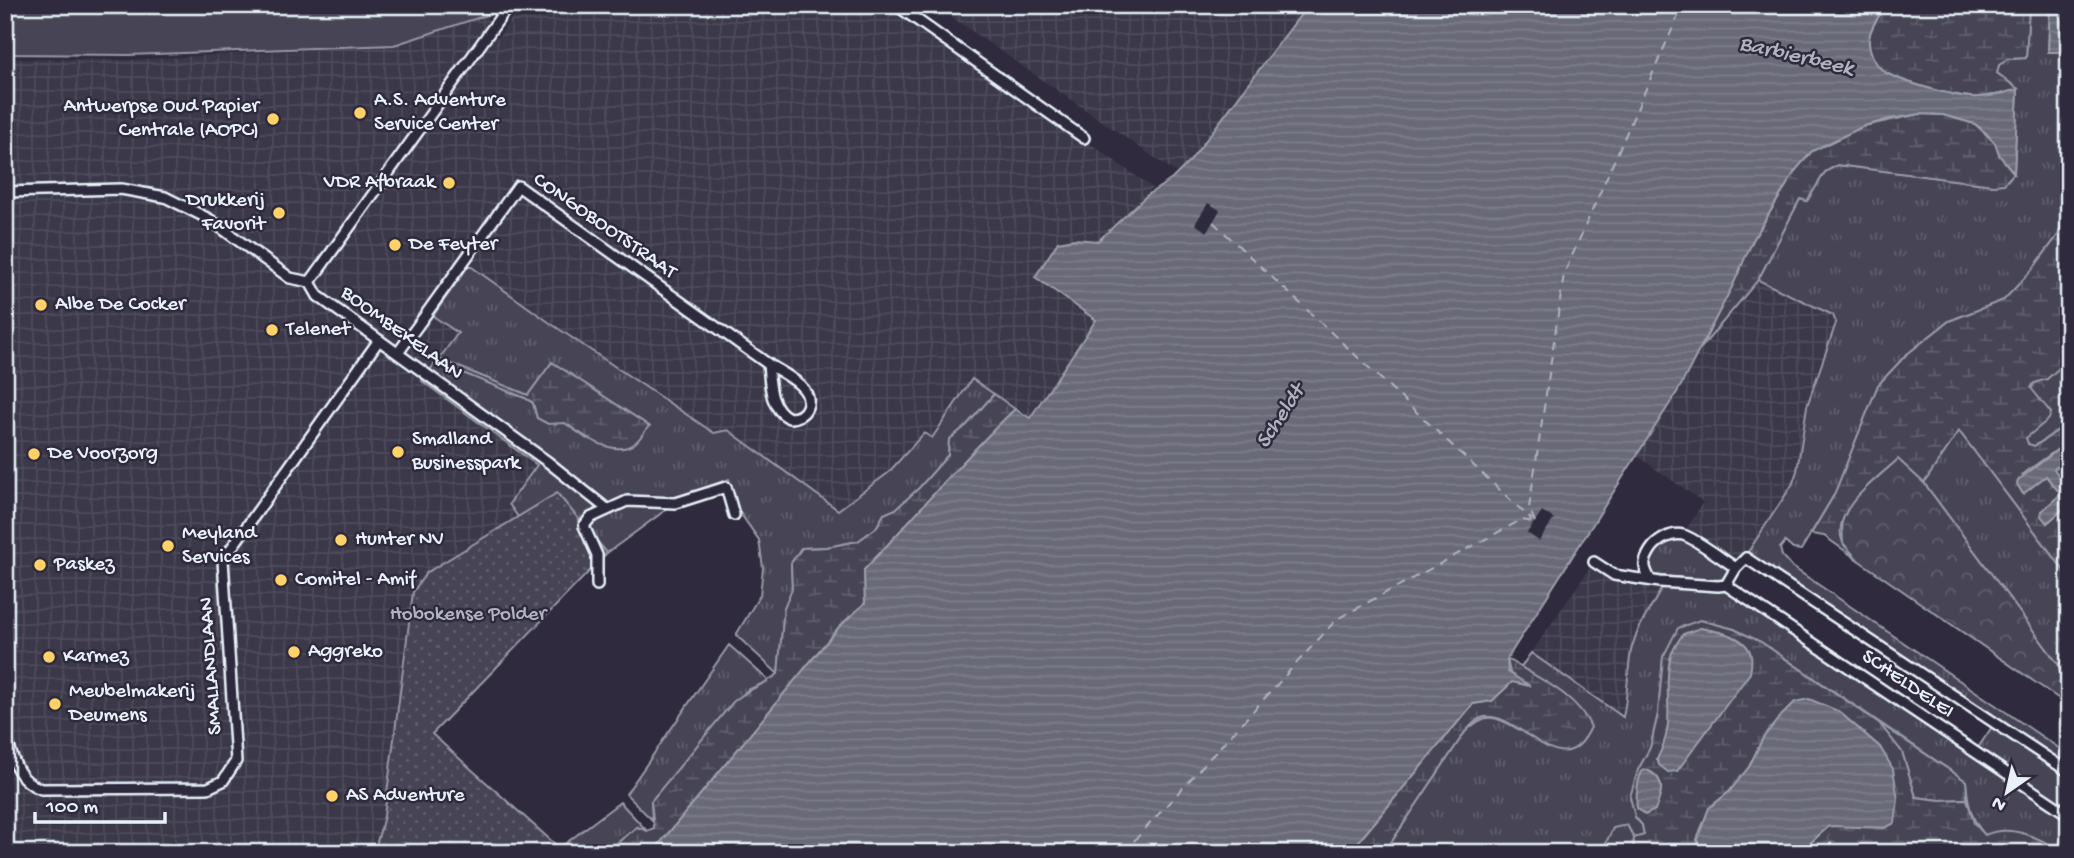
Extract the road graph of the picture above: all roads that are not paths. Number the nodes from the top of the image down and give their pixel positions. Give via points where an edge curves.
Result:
1 (509, 5) edge
2 (896, 5) edge
3 (1084, 138) dead end
4 (5, 191) edge
5 (310, 282) junction
6 (379, 340) junction
7 (398, 353) junction
8 (768, 363) junction
9 (607, 509) junction
10 (734, 515) dead end
11 (1594, 562) dead end
12 (1736, 568) junction
13 (1651, 581) junction
14 (1726, 584) junction
15 (597, 585) dead end
16 (5, 733) edge
17 (2069, 772) edge
18 (2069, 815) edge

1 - 5 street
2 - 3 street
4 - 5 street, BOOMBEKELAAN via 121,189 165,197 209,219 290,278
5 - 6 street, BOOMBEKELAAN via 318,296
6 - 7 street, BOOMBEKELAAN
6 - 16 street, SMALLANDLAAN via 223,560 236,761 223,781 208,788 41,789 19,773
7 - 8 street, CONGOBOOTSTRAAT via 518,186
7 - 9 street, BOOMBEKELAAN
8 - 8 street, CONGOBOOTSTRAAT via 775,407 789,418 797,417 804,412 808,397 803,388
9 - 10 street via 627,501 676,503 726,487
9 - 15 street via 584,526 597,555
11 - 13 street via 1614,575
12 - 13 street via 1683,535 1668,537 1656,543 1644,560
12 - 14 street
12 - 17 street, SCHELDELEI via 1746,558
13 - 14 street
14 - 18 street, SCHELDELEI

